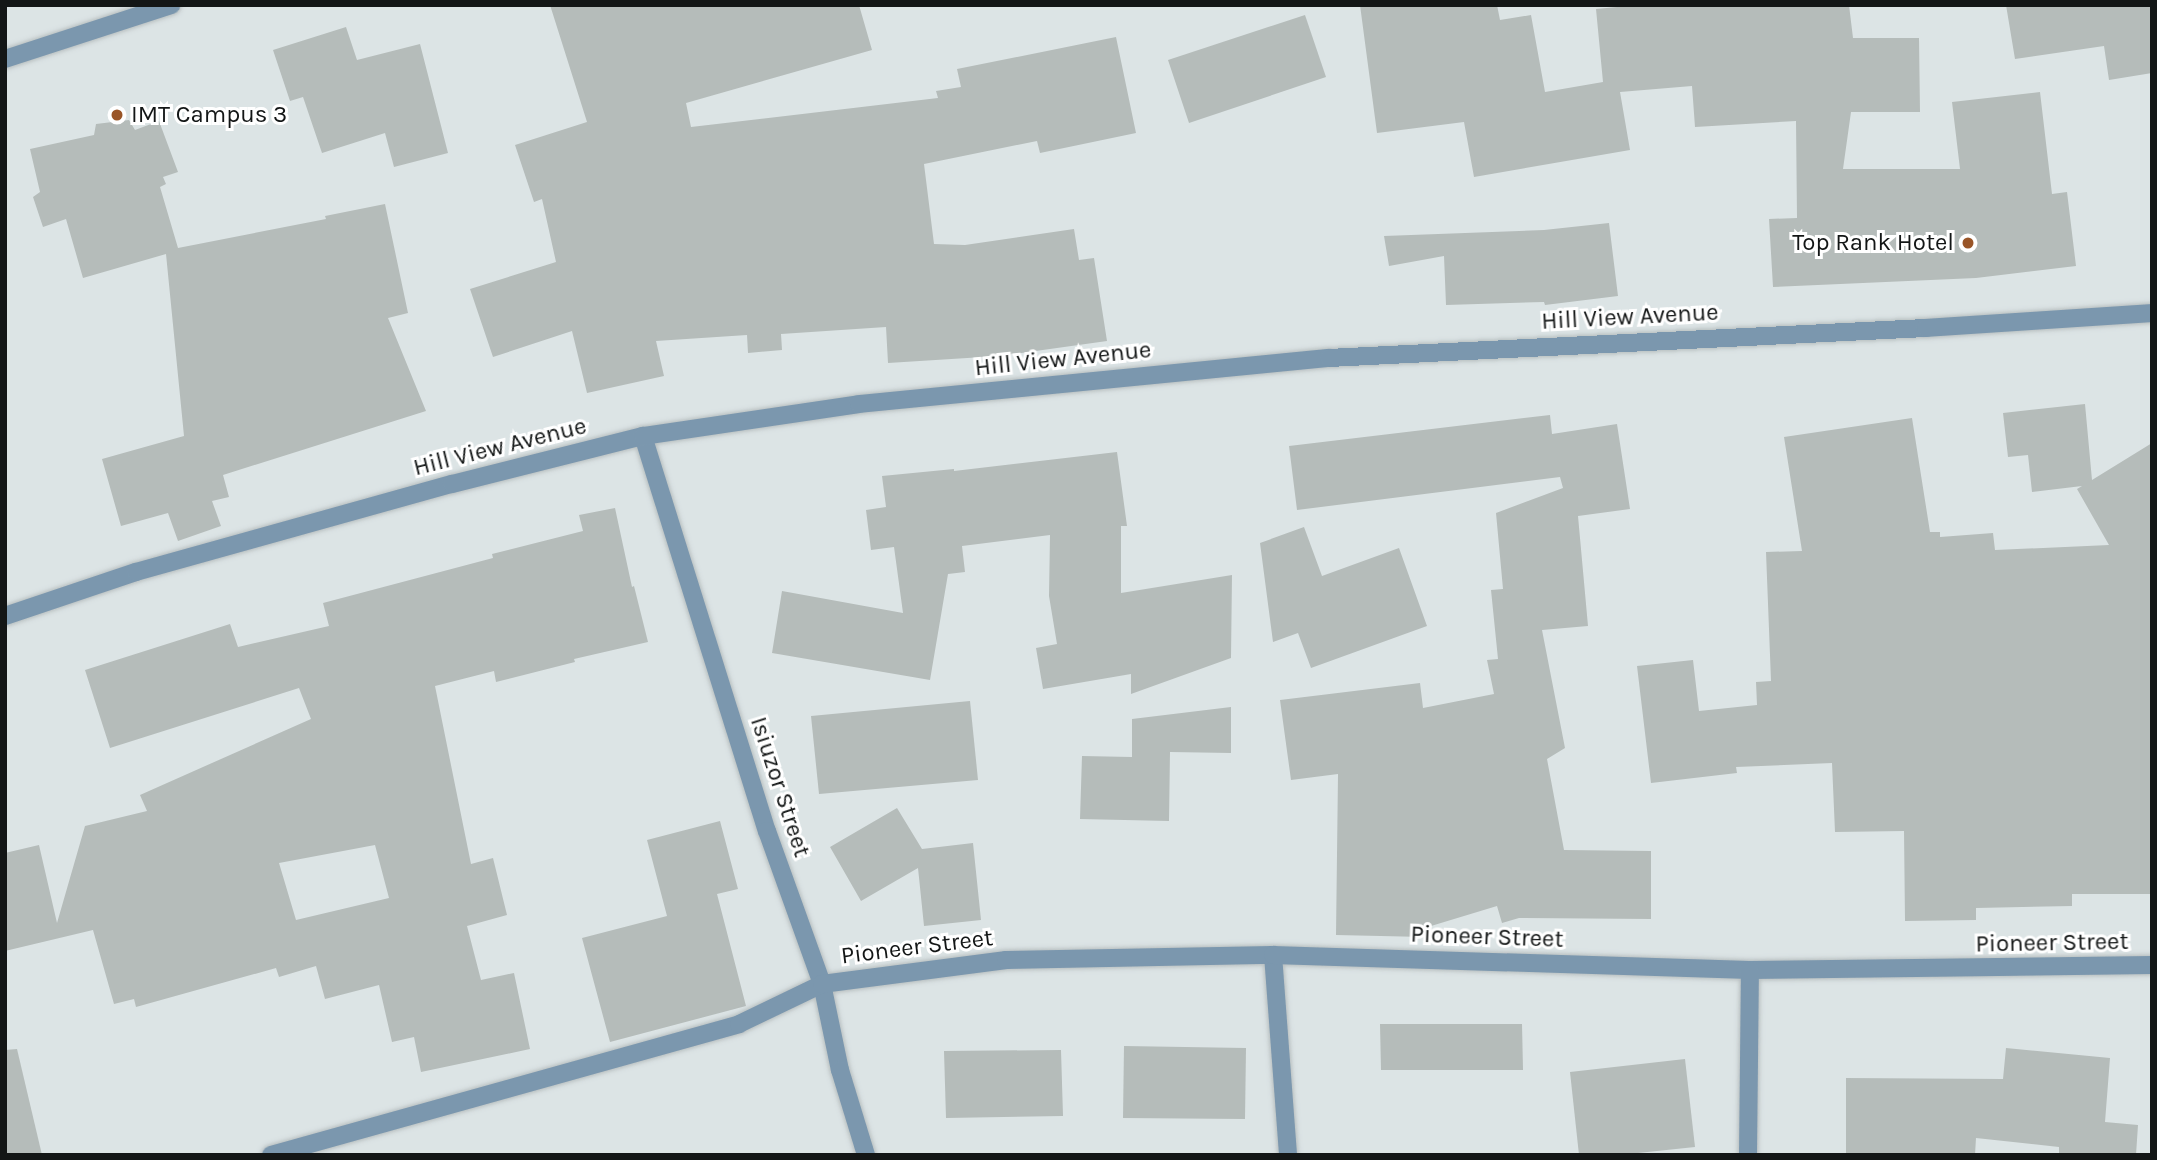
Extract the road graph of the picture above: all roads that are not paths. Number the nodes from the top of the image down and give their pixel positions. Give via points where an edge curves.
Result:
1 (171, 5) edge
2 (5, 59) edge
3 (2152, 313) edge
4 (643, 436) junction
5 (5, 616) edge
6 (1273, 956) junction
7 (2152, 965) edge
8 (1750, 970) junction
9 (822, 984) junction
10 (271, 1155) edge
11 (866, 1155) edge
12 (1288, 1155) edge
13 (1748, 1155) edge

1 - 2 street
3 - 4 street, Hill View Avenue via 1329,358 859,404
4 - 5 street, Hill View Avenue via 149,569
4 - 9 street, Isiuzor Street via 767,831
6 - 8 street, Pioneer Street
6 - 9 street, Pioneer Street via 1006,960
6 - 12 street
7 - 8 street, Pioneer Street
8 - 13 street
9 - 10 street, Pioneer Street via 739,1024
9 - 11 street, Isiuzor Street via 840,1070

